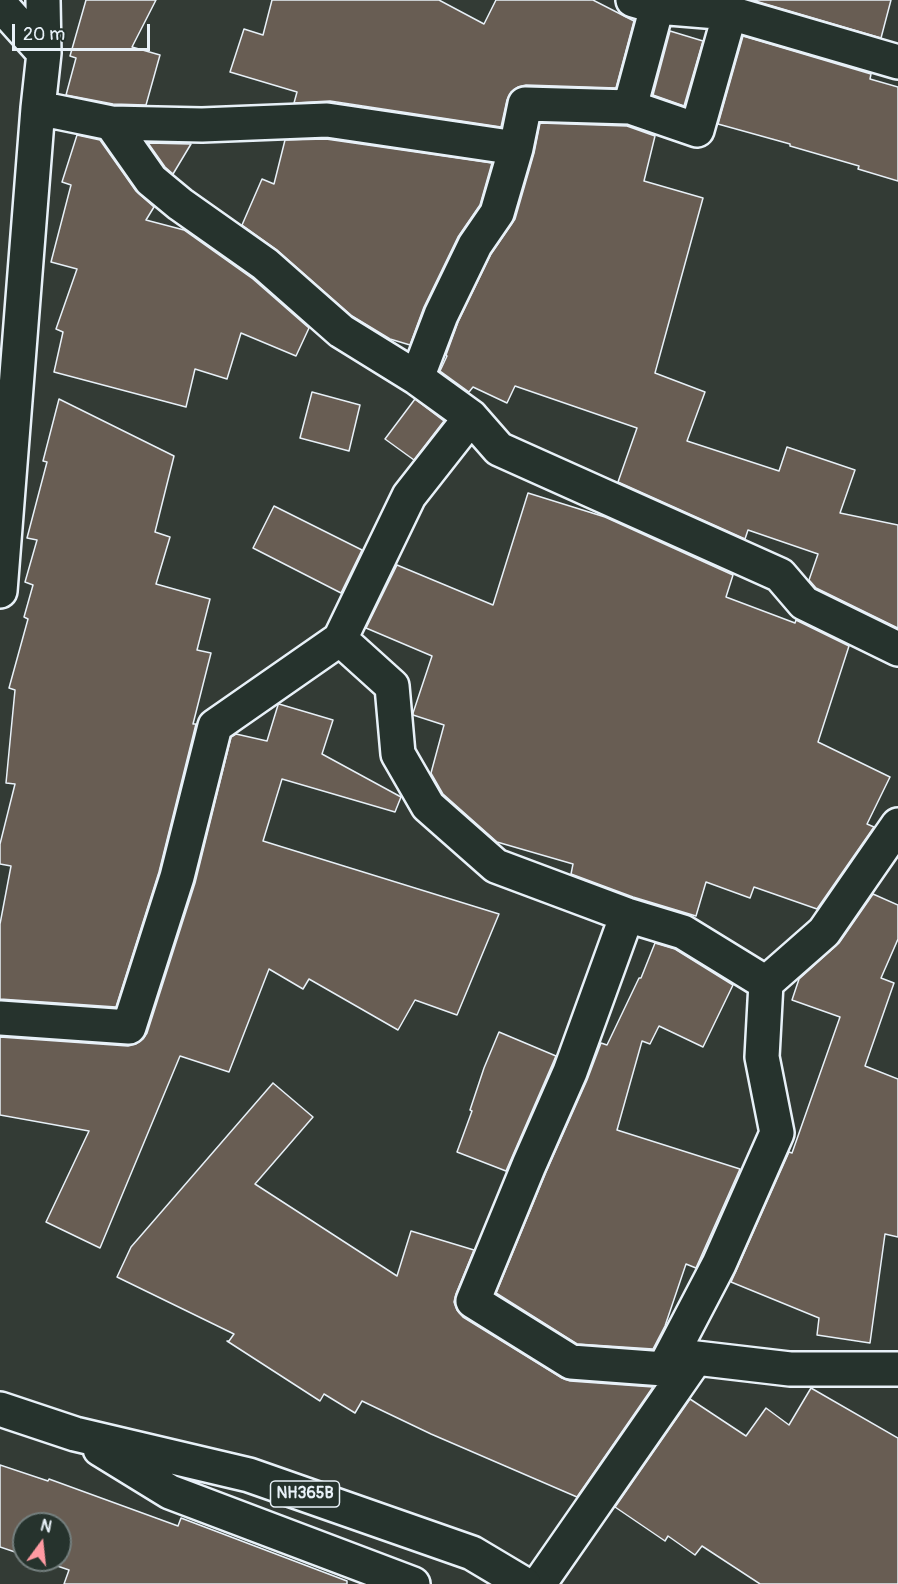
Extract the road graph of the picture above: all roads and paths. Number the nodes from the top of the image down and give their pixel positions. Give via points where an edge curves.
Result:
1 (43, 0) edge
2 (645, 3) edge
3 (0, 4) edge
4 (752, 11) edge
5 (44, 53) junction
6 (898, 62) edge
7 (630, 107) junction
8 (39, 108) junction
9 (111, 123) junction
10 (516, 148) junction
11 (417, 378) junction
12 (471, 417) junction
13 (0, 591) edge
14 (340, 639) junction
15 (898, 649) edge
16 (898, 825) edge
17 (627, 915) junction
18 (766, 983) junction
19 (0, 1018) edge
20 (696, 1358) junction
21 (664, 1369) junction
22 (898, 1369) edge
23 (0, 1409) edge
24 (75, 1434) junction
25 (413, 1584) edge
26 (524, 1584) edge
27 (539, 1584) edge

1 - 5 main road
2 - 4 main road
2 - 7 main road
3 - 5 main road
4 - 6 main road
4 - 7 main road via 697,130
5 - 8 main road
7 - 10 main road via 525,104
8 - 9 main road
8 - 13 main road
9 - 10 main road via 201,125 327,120
9 - 11 main road via 151,180 265,264 341,331
10 - 11 main road via 497,213 475,245 441,315
11 - 12 main road
12 - 14 main road via 409,496
12 - 15 main road via 499,448 780,575 804,603
14 - 17 main road via 392,686 398,754 428,806 496,866
14 - 19 main road via 215,726 177,877 129,1027
16 - 18 main road via 824,932
17 - 18 main road via 683,932
17 - 21 main road via 570,1072 473,1302 571,1362
18 - 21 main road via 762,1057 777,1132 719,1264
20 - 21 main road
20 - 22 main road via 790,1369
20 - 27 main road
23 - 24 main road, NH365B
24 - 25 main road, NH365B via 170,1492
24 - 26 main road, NH365B via 249,1475 472,1553

